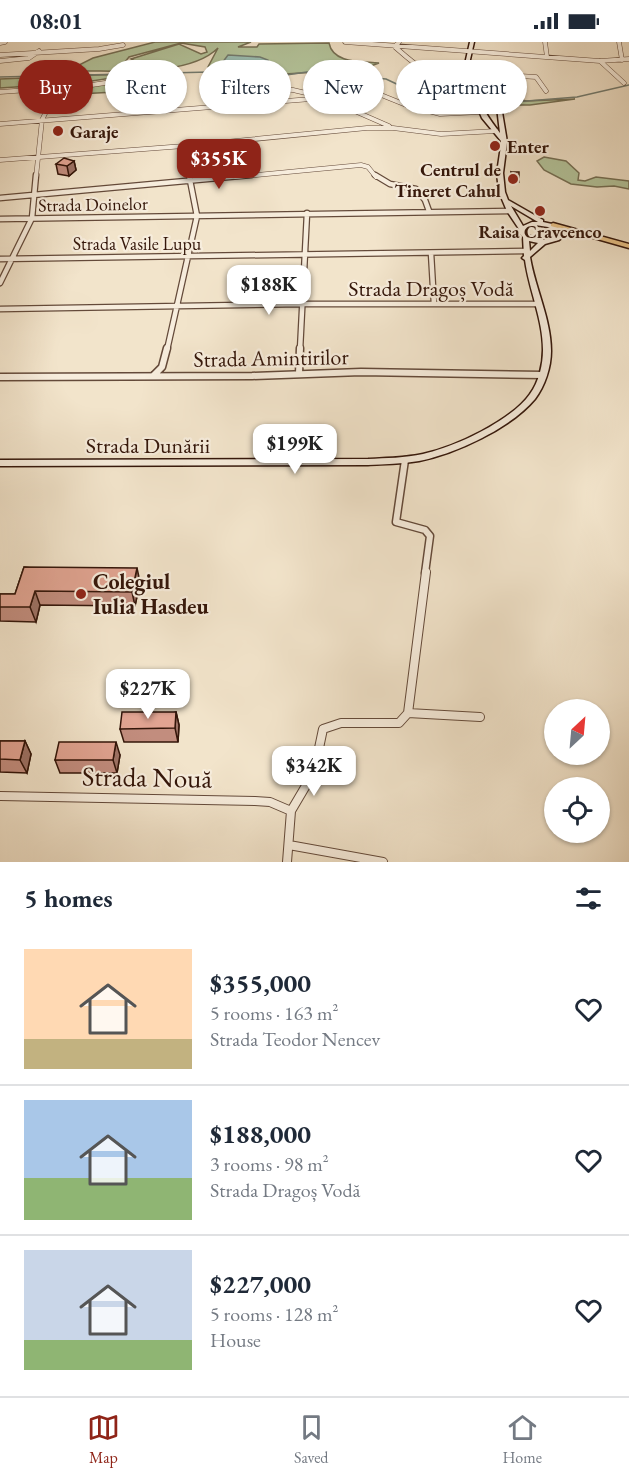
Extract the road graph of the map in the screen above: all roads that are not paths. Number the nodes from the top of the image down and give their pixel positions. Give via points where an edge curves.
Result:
1 (5, 42) edge
2 (345, 42) edge
3 (399, 42) edge
4 (471, 42) edge
5 (545, 42) edge
6 (619, 42) edge
7 (0, 43) edge
8 (122, 43) edge
9 (395, 47) junction
10 (39, 51) junction
11 (470, 52) junction
12 (0, 55) edge
13 (547, 57) junction
14 (629, 59) edge
15 (411, 60) edge
16 (468, 60) edge
17 (622, 60) junction
18 (0, 61) edge
19 (600, 61) junction
20 (527, 76) edge
21 (624, 83) dead end
22 (18, 91) edge
23 (546, 91) dead end
24 (0, 92) edge
25 (303, 100) edge
26 (45, 114) edge
27 (361, 114) edge
28 (443, 114) edge
29 (459, 114) edge
30 (483, 114) edge
31 (500, 114) edge
32 (42, 120) junction
33 (0, 123) edge
34 (502, 126) junction
35 (393, 128) junction
36 (494, 128) junction
37 (504, 142) junction
38 (184, 146) junction
39 (38, 156) junction
40 (0, 160) edge
41 (192, 182) junction
42 (33, 196) junction
43 (0, 198) edge
44 (505, 200) junction
45 (429, 211) junction
46 (510, 211) junction
47 (307, 213) junction
48 (197, 216) junction
49 (32, 218) junction
50 (0, 219) edge
51 (549, 224) junction
52 (522, 229) junction
53 (561, 236) junction
54 (526, 237) junction
55 (595, 237) junction
56 (544, 242) junction
57 (629, 246) edge
58 (431, 254) junction
59 (525, 255) junction
60 (305, 256) junction
61 (189, 257) junction
62 (13, 258) junction
63 (0, 259) edge
64 (0, 283) edge
65 (302, 304) junction
66 (434, 304) junction
67 (538, 304) junction
68 (175, 306) junction
69 (0, 309) edge
70 (299, 373) junction
71 (543, 375) junction
72 (153, 376) junction
73 (0, 377) edge
74 (405, 460) junction
75 (0, 463) edge
76 (408, 713) junction
77 (480, 717) dead end
78 (0, 796) edge
79 (291, 811) junction
80 (289, 845) junction
81 (286, 862) edge
82 (384, 862) edge

1 - 7 street
2 - 9 street
3 - 9 street
4 - 11 main road
5 - 13 street
6 - 17 street
8 - 10 street via 89,50
9 - 11 street
9 - 15 street
10 - 12 street
10 - 18 street via 33,57
11 - 13 street
11 - 16 main road
13 - 19 street
14 - 17 street
17 - 19 street
19 - 21 street
20 - 23 street via 536,76
22 - 24 street
25 - 32 street
26 - 32 street
27 - 35 street
28 - 29 street
30 - 36 main road
31 - 34 main road
32 - 33 street
32 - 39 street
34 - 36 main road
34 - 37 main road
35 - 36 street via 441,134
35 - 38 street
36 - 37 main road
37 - 44 main road via 500,178
38 - 39 street
38 - 41 street
39 - 40 street
39 - 42 street
41 - 42 street
41 - 45 street via 364,165 382,181 413,187 425,197
41 - 48 street
42 - 43 street
42 - 49 street
44 - 46 main road
44 - 51 main road
45 - 46 street, Strada Doinelor
45 - 47 street, Strada Doinelor
46 - 52 main road
47 - 48 street, Strada Doinelor
47 - 60 street
48 - 49 street, Strada Doinelor
48 - 61 street
49 - 50 street, Strada Doinelor
49 - 62 street
51 - 52 main road via 531,223
51 - 53 main road
51 - 55 main road
52 - 54 main road
53 - 55 main road
53 - 56 main road
54 - 56 main road
54 - 59 main road, Strada Dunării
55 - 57 main road
56 - 59 main road
58 - 59 street, Strada Vasile Lupu
58 - 60 street, Strada Vasile Lupu
58 - 66 street
59 - 67 main road, Strada Dunării
60 - 61 street, Strada Vasile Lupu
60 - 65 street
61 - 62 street, Strada Vasile Lupu
61 - 68 street
62 - 63 street, Strada Vasile Lupu
62 - 64 street
65 - 66 street, Strada Dragoș Vodă
65 - 68 street, Strada Dragoș Vodă
65 - 70 street
66 - 67 street, Strada Dragoș Vodă
67 - 71 main road, Strada Dunării via 547,348
68 - 69 street, Strada Dragoș Vodă
68 - 72 street via 165,358
70 - 71 street, Strada Amintirilor
70 - 72 street, Strada Amintirilor
71 - 74 main road, Strada Dunării via 532,397 472,440 455,449
72 - 73 street, Strada Amintirilor
74 - 75 main road, Strada Dunării
74 - 76 street via 396,522 425,530 430,536
76 - 77 street
76 - 79 street via 399,723 389,725 333,723 323,729 314,772
78 - 79 street, Strada Nouă via 255,801 270,802
79 - 80 street
80 - 81 street
80 - 82 street

